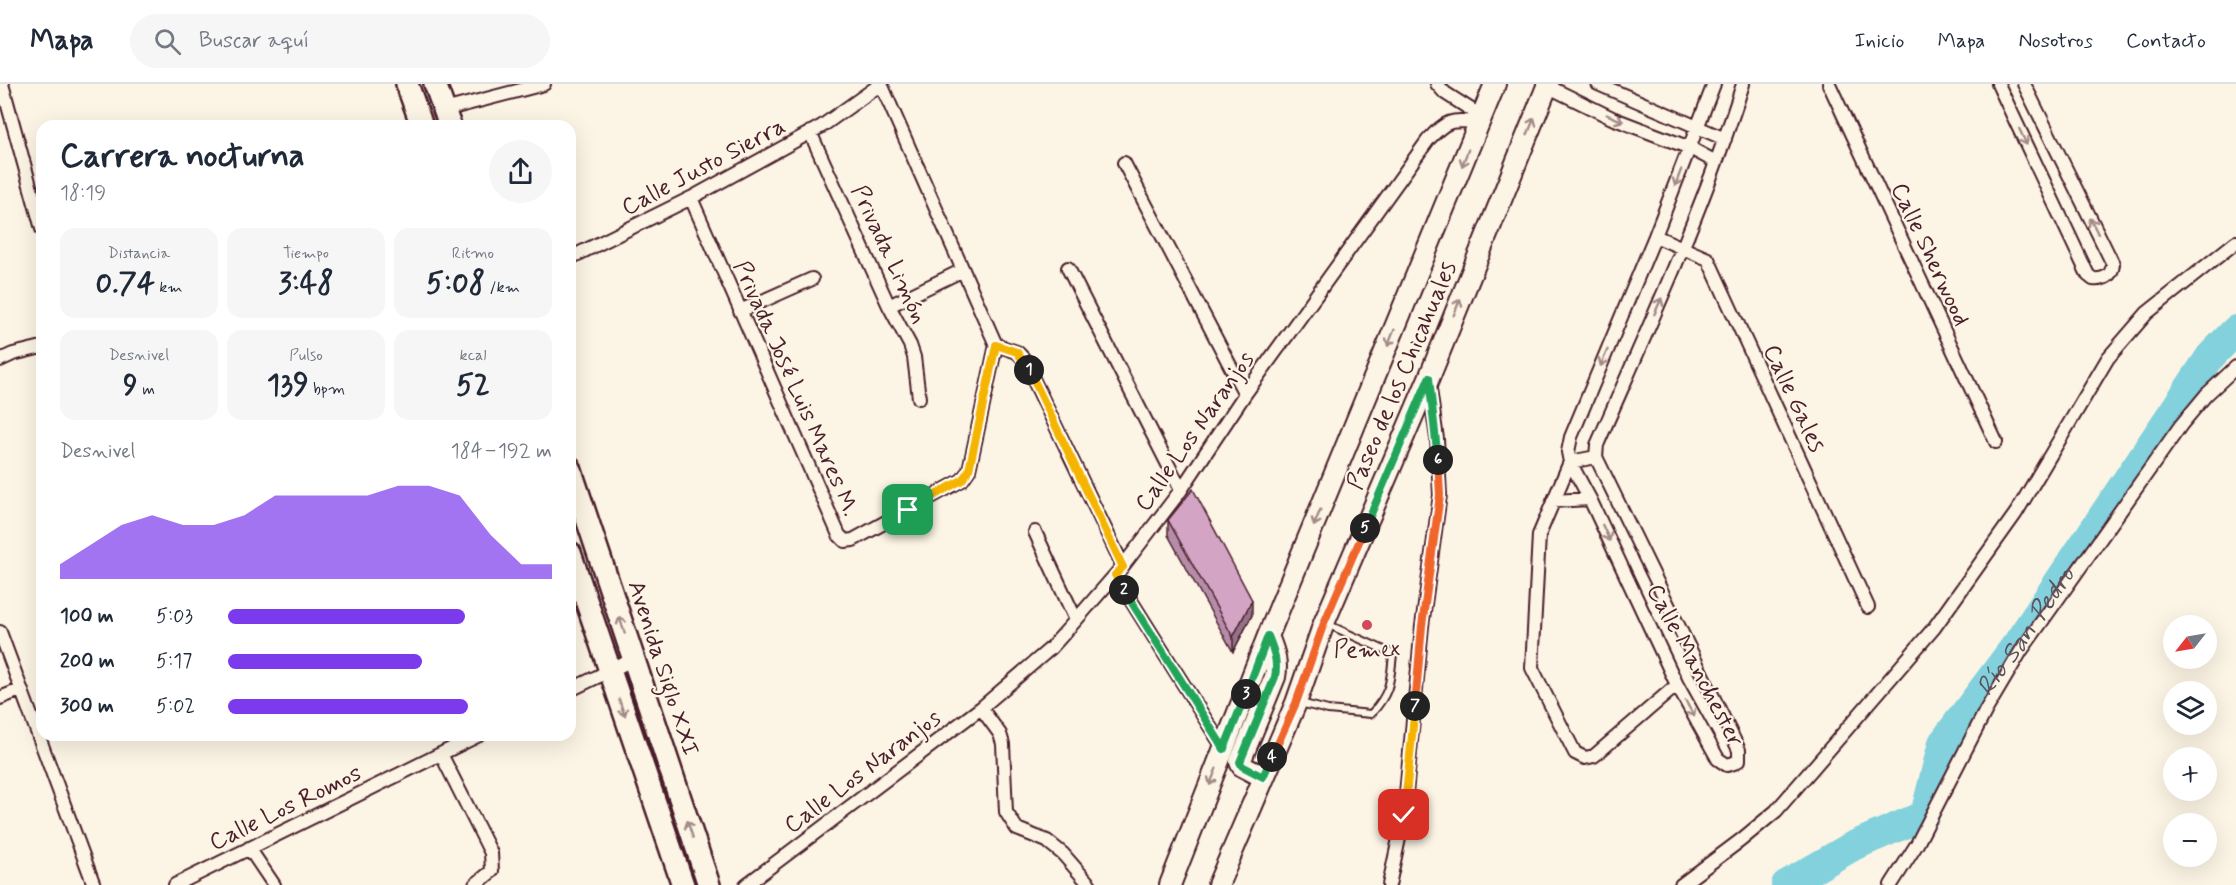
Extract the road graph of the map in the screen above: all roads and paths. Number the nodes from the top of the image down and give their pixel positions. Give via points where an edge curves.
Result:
1 (407, 84) edge
2 (435, 84) edge
3 (544, 84) edge
4 (881, 84) edge
5 (1437, 84) edge
6 (1495, 84) edge
7 (1598, 84) edge
8 (1713, 84) edge
9 (1743, 84) edge
10 (1829, 84) edge
11 (1998, 84) edge
12 (2024, 84) edge
13 (4, 85) edge
14 (1546, 85) edge
15 (2034, 107) junction
16 (2013, 116) junction
17 (447, 118) edge
18 (1480, 119) junction
19 (420, 120) edge
20 (1699, 127) junction
21 (810, 132) junction
22 (1725, 139) junction
23 (1690, 148) junction
24 (1716, 162) junction
25 (1124, 163) dead end
26 (691, 198) junction
27 (36, 206) edge
28 (1656, 236) junction
29 (2236, 242) edge
30 (1683, 248) junction
31 (576, 255) edge
32 (1068, 268) dead end
33 (963, 270) junction
34 (812, 279) dead end
35 (889, 306) junction
36 (740, 311) junction
37 (996, 345) junction
38 (36, 348) edge
39 (0, 360) edge
40 (2236, 367) edge
41 (1429, 378) junction
42 (1245, 394) junction
43 (919, 398) dead end
44 (1996, 442) dead end
45 (1596, 457) junction
46 (1570, 462) junction
47 (576, 486) edge
48 (1181, 490) junction
49 (1590, 499) junction
50 (1553, 501) junction
51 (1035, 532) dead end
52 (576, 571) edge
53 (1119, 571) junction
54 (1868, 607) dead end
55 (1076, 620) junction
56 (1324, 623) junction
57 (0, 632) edge
58 (1268, 636) junction
59 (633, 659) junction
60 (609, 670) junction
61 (1677, 685) junction
62 (576, 687) edge
63 (20, 690) junction
64 (0, 698) edge
65 (1296, 703) junction
66 (981, 708) junction
67 (36, 732) edge
68 (39, 741) edge
69 (467, 741) edge
70 (1224, 749) junction
71 (441, 754) junction
72 (1263, 777) junction
73 (666, 838) junction
74 (249, 848) junction
75 (94, 885) edge
76 (175, 885) edge
77 (274, 885) edge
78 (475, 885) edge
79 (675, 885) edge
80 (683, 885) edge
81 (709, 885) edge
82 (746, 885) edge
83 (1090, 885) edge
84 (1170, 885) edge
85 (1218, 885) edge
86 (1389, 885) edge
87 (1681, 885) edge
88 (1891, 885) edge

1 - 19 highway
2 - 17 highway
3 - 17 street
4 - 21 street, Calle Justo Sierra
4 - 33 street
5 - 18 street
6 - 18 main road, Paseo de los Chicahuales
7 - 20 street
8 - 20 street
9 - 22 street
10 - 44 street, Calle Sherwood
11 - 16 street
12 - 15 street
13 - 27 street
14 -> 23 street via 1612,118
41 -> 14 main road, Paseo de los Chicahuales
15 - 16 street
16 -> 15 street via 2088,275 2093,279 2106,278 2113,264
18 - 42 street, Calle Los Naranjos via 1453,120 1428,140
18 -> 58 main road, Paseo de los Chicahuales
20 - 22 street
20 - 23 street
21 - 26 street, Calle Justo Sierra
21 - 35 street, Privada Limón
22 - 24 street
23 - 24 street
23 -> 28 street
24 - 30 street
25 - 42 street
26 - 31 street, Calle Justo Sierra
26 - 36 street, Privada José Luis Mares M.
28 - 30 street, Calle Gales
28 -> 46 street via 1570,437
29 - 87 street via 2147,313 2108,358 2016,513 1935,628 1776,811
45 -> 30 street
30 - 54 street, Calle Gales via 1708,260
32 - 48 street
33 - 35 street
33 - 37 street
34 - 36 street
35 - 43 street, Privada Limón via 914,357
36 - 37 street, Privada José Luis Mares M. via 844,541 854,540 962,480 969,470
37 - 53 street via 1017,352 1028,369
38 - 39 street
40 - 88 street via 2181,425 2021,651
41 - 56 main road, Paseo de los Chicahuales
41 - 86 street via 1440,495 1422,626 1404,815
42 - 48 street, Calle Los Naranjos
45 - 46 street
61 -> 45 street, Calle Manchester via 1718,759 1727,765 1734,764 1739,759 1739,750
46 - 49 street, Calle Manchester
46 - 50 street
59 -> 47 highway, Avenida Siglo XXI
48 - 53 street, Calle Los Naranjos
49 - 50 street
49 -> 61 street, Calle Manchester
50 - 61 street via 1539,535 1532,668 1575,753 1585,758 1594,756
51 - 55 street
52 - 60 highway
53 - 55 street, Calle Los Naranjos
53 - 70 street
55 - 66 street, Calle Los Naranjos via 1051,648
56 - 65 main road, Paseo de los Chicahuales
56 - 65 lane via 1393,654 1390,688 1371,714
57 - 63 street
58 - 70 main road, Paseo de los Chicahuales
58 - 72 main road via 1276,654 1275,677 1240,762
59 - 60 street
81 -> 59 highway, Avenida Siglo XXI
60 - 62 street
60 -> 73 highway
63 - 64 street
63 - 67 street
65 - 72 main road, Paseo de los Chicahuales
66 - 82 street, Calle Los Naranjos
66 - 83 street via 1003,744 1006,812 1017,829 1047,841 1064,854
68 - 75 street
69 - 71 street, Calle Los Romos
70 -> 84 main road, Paseo de los Chicahuales
71 - 74 street, Calle Los Romos
71 - 78 street via 491,853 492,871
72 - 85 main road, Paseo de los Chicahuales
73 - 79 highway
73 - 80 highway
74 - 76 street, Calle Los Romos
74 - 77 street

